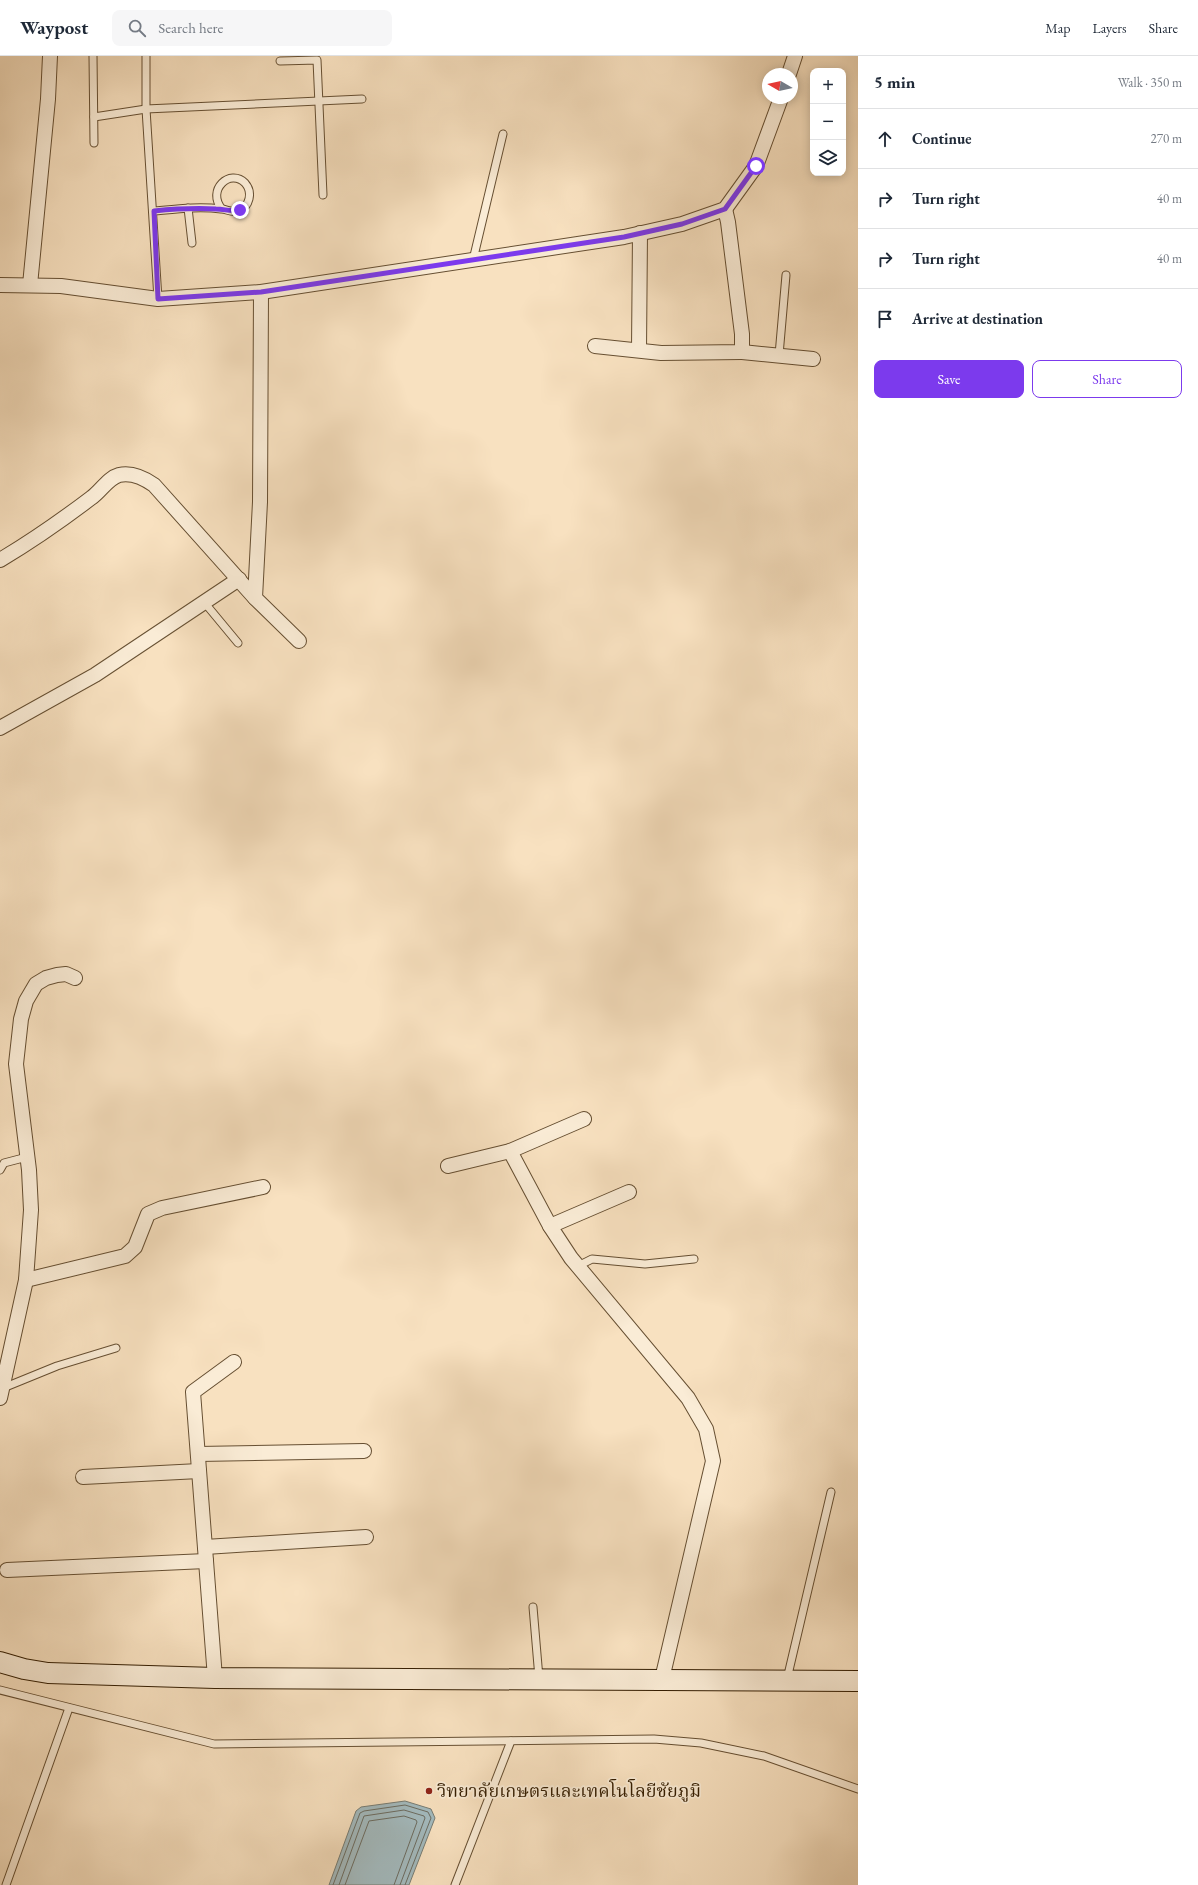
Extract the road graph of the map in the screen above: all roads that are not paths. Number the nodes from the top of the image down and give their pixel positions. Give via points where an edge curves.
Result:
1 (50, 56) edge
2 (93, 56) edge
3 (146, 56) edge
4 (795, 56) edge
5 (280, 61) dead end
6 (791, 68) edge
7 (362, 99) dead end
8 (319, 102) junction
9 (779, 104) edge
10 (146, 109) junction
11 (94, 117) junction
12 (503, 134) dead end
13 (94, 143) dead end
14 (323, 195) dead end
15 (188, 208) junction
16 (222, 209) junction
17 (725, 209) junction
18 (154, 211) junction
19 (640, 233) junction
20 (192, 243) dead end
21 (473, 261) junction
22 (786, 275) dead end
23 (0, 285) edge
24 (30, 285) junction
25 (261, 292) junction
26 (158, 299) junction
27 (594, 346) dead end
28 (639, 350) junction
29 (742, 352) junction
30 (780, 355) junction
31 (813, 359) dead end
32 (0, 560) edge
33 (239, 579) junction
34 (255, 598) junction
35 (204, 602) junction
36 (299, 641) dead end
37 (238, 643) dead end
38 (0, 728) edge
39 (75, 978) dead end
40 (584, 1119) dead end
41 (510, 1151) junction
42 (27, 1157) junction
43 (448, 1166) dead end
44 (0, 1170) edge
45 (264, 1187) dead end
46 (629, 1192) dead end
47 (550, 1226) junction
48 (694, 1259) dead end
49 (578, 1266) junction
50 (26, 1280) junction
51 (116, 1348) dead end
52 (234, 1362) dead end
53 (1, 1393) edge
54 (364, 1451) dead end
55 (198, 1454) junction
56 (199, 1471) junction
57 (83, 1477) dead end
58 (831, 1492) dead end
59 (366, 1537) dead end
60 (205, 1546) junction
61 (206, 1562) junction
62 (7, 1570) dead end
63 (533, 1607) dead end
64 (0, 1662) edge
65 (215, 1678) junction
66 (662, 1679) junction
67 (539, 1680) junction
68 (787, 1680) junction
69 (858, 1681) edge
70 (0, 1690) edge
71 (69, 1708) junction
72 (511, 1741) junction
73 (858, 1789) edge
74 (6, 1885) edge
75 (455, 1885) edge

1 - 24 street
2 - 11 lane
3 - 10 lane
4 - 6 street
5 - 8 lane via 316,60
7 - 8 lane
8 - 10 lane
8 - 14 lane
9 - 17 street via 756,166
10 - 11 lane
10 - 18 lane
11 - 13 lane
12 - 21 lane
15 - 16 lane
15 - 18 lane
15 - 20 lane
16 - 16 lane via 231,212 240,210 247,204 250,198 249,190 241,180 228,179 217,190 216,198
17 - 19 street via 682,224
17 - 29 street via 742,334
18 - 26 lane
19 - 21 street
19 - 28 street
21 - 25 street
22 - 30 lane
23 - 24 street
24 - 26 street via 61,286
25 - 26 street
25 - 34 street via 260,502
27 - 28 street
28 - 29 street
29 - 30 street
30 - 31 street
32 - 33 street via 93,497 115,477 127,474 144,478 154,484
33 - 34 street
33 - 35 street
34 - 36 street
35 - 37 lane
35 - 38 street via 96,675
39 - 42 street via 66,974 46,978 36,984 26,1001 18,1038 16,1064
40 - 41 street
41 - 43 street
41 - 47 street
42 - 44 lane via 4,1163
42 - 50 street via 31,1210
45 - 50 street via 162,1208 148,1214 135,1247 125,1256
46 - 47 street
47 - 49 street
48 - 49 lane via 645,1264 592,1259
49 - 66 street via 688,1398 706,1429 713,1461
50 - 53 street
51 - 53 lane via 57,1366
52 - 55 street via 193,1392
54 - 55 street
55 - 56 street
56 - 57 street
56 - 60 street
58 - 68 lane
59 - 60 street
60 - 61 street
61 - 62 street
61 - 65 street
63 - 67 lane
64 - 65 street via 24,1669 55,1673
65 - 67 street
66 - 67 street
66 - 68 street
68 - 69 street
70 - 71 lane
71 - 72 lane via 214,1744
71 - 74 lane
72 - 73 lane via 654,1739 701,1744 764,1756
72 - 75 lane

